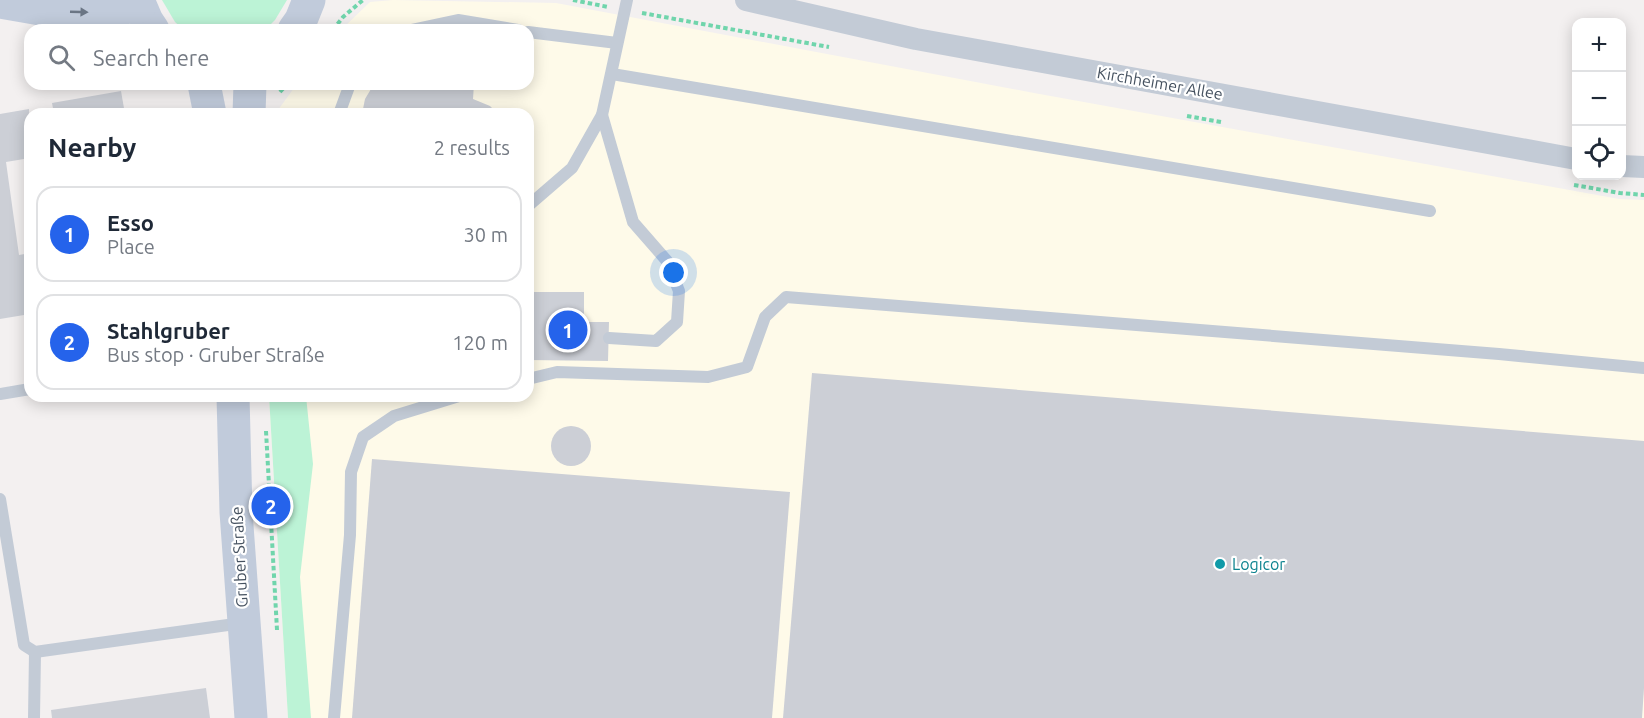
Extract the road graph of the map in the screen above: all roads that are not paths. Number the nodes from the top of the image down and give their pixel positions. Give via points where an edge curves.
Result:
1 (309, 0) edge
2 (627, 0) edge
3 (746, 0) edge
4 (0, 2) edge
5 (144, 12) edge
6 (298, 24) edge
7 (439, 24) edge
8 (482, 24) edge
9 (534, 33) edge
10 (617, 43) junction
11 (612, 74) junction
12 (205, 90) edge
13 (250, 90) edge
14 (348, 90) edge
15 (209, 108) edge
16 (249, 108) edge
17 (341, 108) edge
18 (602, 115) junction
19 (1572, 158) edge
20 (1626, 166) edge
21 (1644, 167) edge
22 (534, 201) edge
23 (1430, 211) dead end
24 (609, 338) dead end
25 (1644, 368) edge
26 (534, 378) edge
27 (24, 390) edge
28 (0, 394) edge
29 (233, 402) edge
30 (440, 402) edge
31 (0, 499) edge
32 (243, 623) junction
33 (35, 652) junction
34 (34, 718) edge
35 (250, 718) edge
36 (334, 718) edge

1 - 6 street
2 - 10 lane
3 - 19 street, Kirchheimer Allee via 916,39
4 -> 5 street via 45,10
7 - 8 lane via 458,20
9 - 10 lane
10 - 11 lane
11 - 18 lane
11 - 23 lane
12 - 15 street
13 - 16 street
14 - 17 lane
18 - 22 lane via 572,168
18 - 24 lane via 633,222 667,261 679,291 677,322 656,340
20 - 21 street
25 - 26 lane via 786,297 765,317 747,367 708,377 557,372
27 - 28 lane
29 - 32 street, Gruber Straße
30 - 36 lane via 394,416 363,437 351,472 350,535
31 - 33 lane via 24,645
32 - 33 lane
32 - 35 street, Gruber Straße
33 - 34 lane

